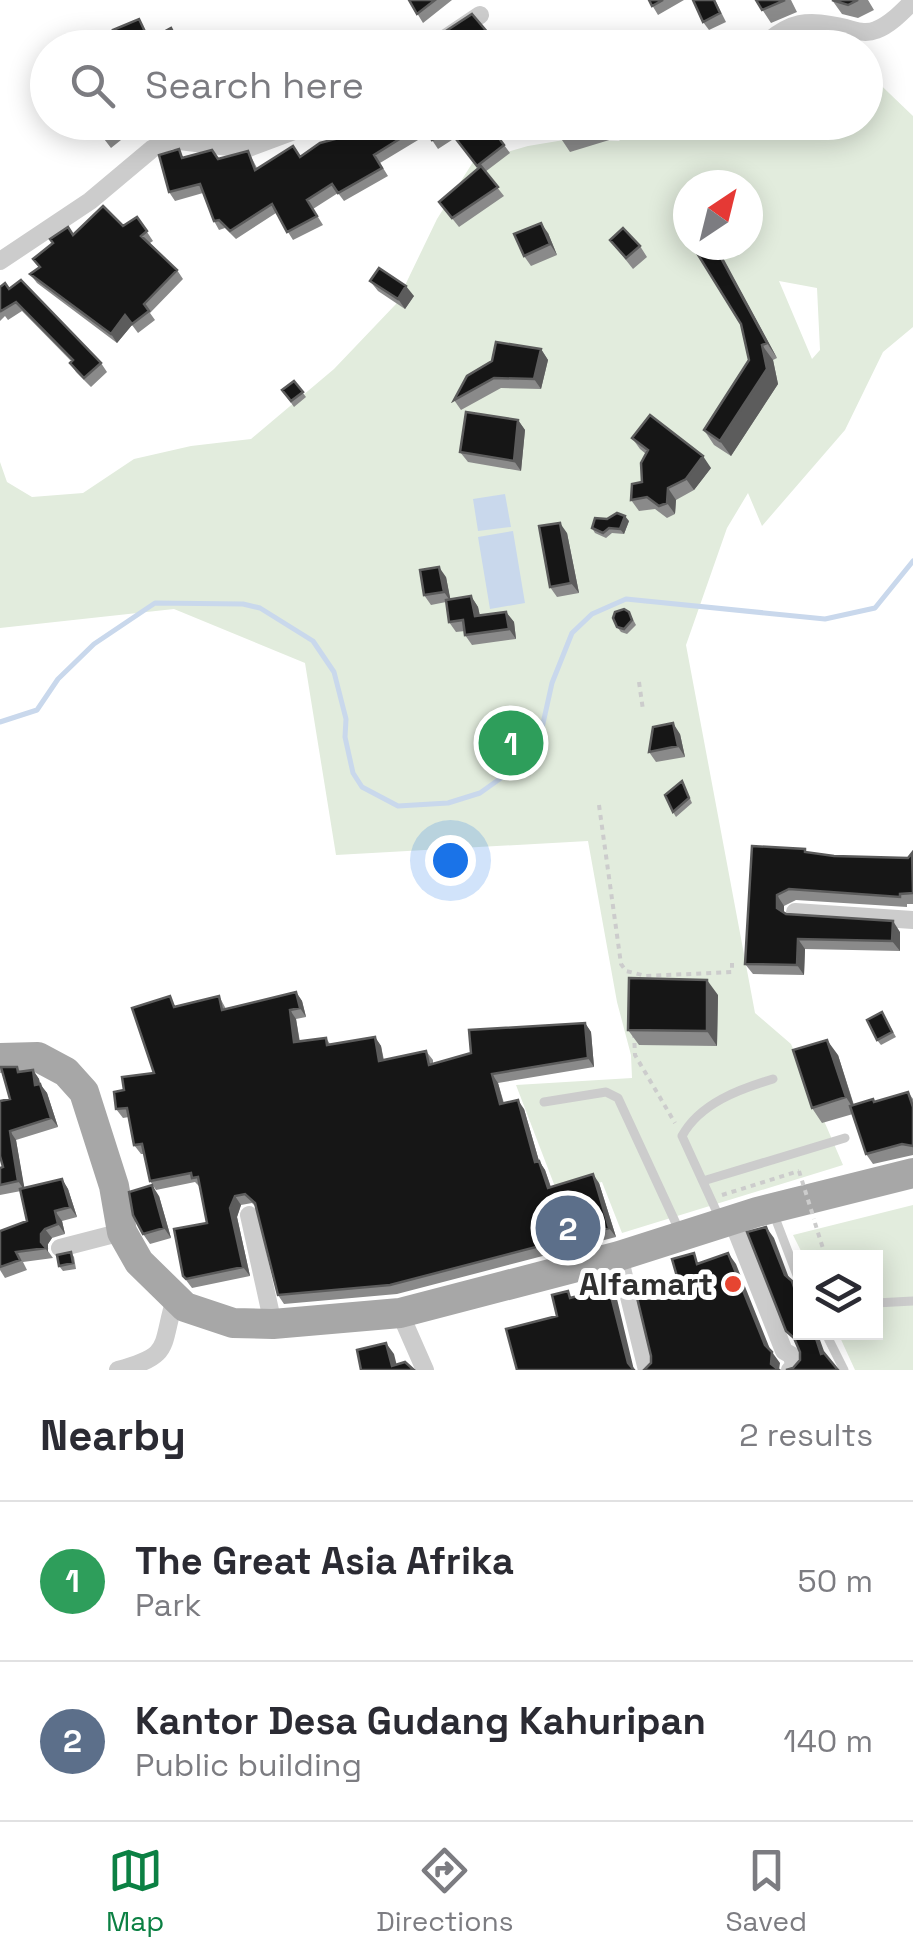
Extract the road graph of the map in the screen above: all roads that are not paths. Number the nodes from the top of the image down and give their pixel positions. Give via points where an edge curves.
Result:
1 (913, 1) edge
2 (480, 15) dead end
3 (458, 30) edge
4 (780, 30) edge
5 (855, 30) edge
6 (879, 30) edge
7 (170, 140) edge
8 (170, 140) edge
9 (268, 140) edge
10 (0, 261) edge
11 (795, 912) edge
12 (913, 920) edge
13 (0, 1058) edge
14 (773, 1079) dead end
15 (544, 1102) dead end
16 (845, 1138) dead end
17 (913, 1173) edge
18 (703, 1181) junction
19 (770, 1195) junction
20 (722, 1214) junction
21 (249, 1215) dead end
22 (122, 1232) junction
23 (682, 1236) junction
24 (60, 1248) dead end
25 (619, 1256) junction
26 (793, 1262) edge
27 (175, 1299) junction
28 (913, 1301) edge
29 (883, 1303) edge
30 (400, 1313) junction
31 (273, 1324) junction
32 (828, 1340) edge
33 (118, 1370) edge
34 (424, 1370) edge
35 (647, 1370) edge
36 (790, 1370) edge
37 (844, 1370) edge

1 - 6 street
2 - 3 street
4 - 5 street via 802,22
7 - 9 street via 246,148
8 - 10 street
11 - 12 street
13 - 22 main road via 38,1057 66,1072 84,1092
14 - 18 lane via 731,1092 691,1122 682,1136
15 - 23 lane via 606,1092 618,1098
16 - 18 lane
17 - 19 main road
18 - 20 lane
19 - 20 main road
19 - 26 lane
20 - 23 main road
20 - 36 street via 791,1355 796,1368
21 - 31 street
22 - 24 street
22 - 27 main road
23 - 25 main road
25 - 30 main road
25 - 35 street
27 - 31 main road via 232,1323
27 - 33 street via 163,1347 150,1362
28 - 29 lane
30 - 31 main road
30 - 34 street
32 - 37 lane

